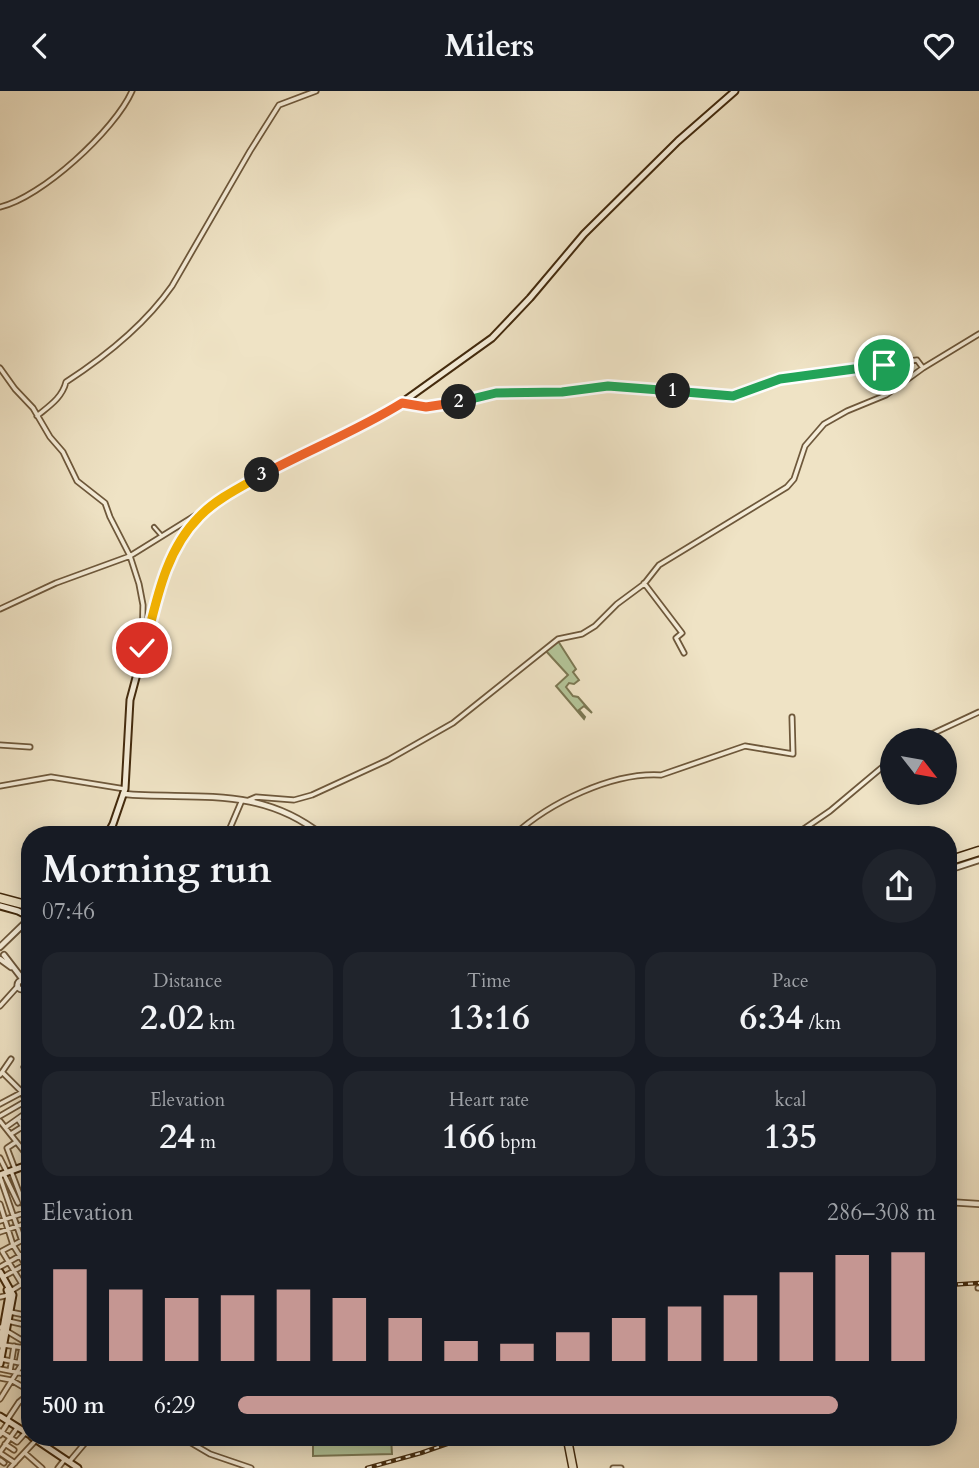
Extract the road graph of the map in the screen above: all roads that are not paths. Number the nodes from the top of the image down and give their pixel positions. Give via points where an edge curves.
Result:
1 (132, 91) edge
2 (316, 91) edge
3 (735, 91) edge
4 (0, 207) edge
5 (979, 334) edge
6 (923, 367) junction
7 (0, 368) edge
8 (402, 403) junction
9 (37, 417) junction
10 (200, 515) junction
11 (154, 527) dead end
12 (162, 536) junction
13 (130, 556) junction
14 (644, 583) junction
15 (0, 609) edge
16 (144, 650) junction
17 (684, 653) dead end
18 (979, 712) edge
19 (792, 717) dead end
20 (945, 728) edge
21 (0, 745) edge
22 (30, 747) dead end
23 (880, 769) edge
24 (0, 786) edge
25 (124, 792) junction
26 (246, 799) junction
27 (113, 824) joint
28 (116, 826) edge
29 (232, 826) edge
30 (309, 826) edge
31 (526, 826) edge
32 (808, 826) edge
33 (979, 856) edge
34 (957, 863) edge
35 (0, 900) edge
36 (21, 908) edge
37 (21, 925) edge
38 (1, 954) edge
39 (21, 982) edge
40 (21, 988) edge
41 (0, 1006) edge
42 (11, 1059) dead end
43 (1, 1073) edge
44 (21, 1091) edge
45 (21, 1093) edge
46 (0, 1104) edge
47 (21, 1104) edge
48 (21, 1117) edge
49 (0, 1118) edge
50 (18, 1119) junction
51 (21, 1123) edge
52 (5, 1127) junction
53 (21, 1128) edge
54 (11, 1135) junction
55 (17, 1142) junction
56 (21, 1147) edge
57 (1, 1160) edge
58 (6, 1173) edge
59 (20, 1202) junction
60 (957, 1203) edge
61 (9, 1204) junction
62 (979, 1204) edge
63 (0, 1205) edge
64 (21, 1214) edge
65 (14, 1217) junction
66 (2, 1220) edge
67 (21, 1224) edge
68 (16, 1226) junction
69 (8, 1229) junction
70 (0, 1232) edge
71 (21, 1238) edge
72 (21, 1241) edge
73 (13, 1245) junction
74 (1, 1252) edge
75 (19, 1256) joint
76 (8, 1262) junction
77 (21, 1267) edge
78 (14, 1271) junction
79 (1, 1274) edge
80 (21, 1283) edge
81 (21, 1286) edge
82 (11, 1294) junction
83 (0, 1297) edge
84 (5, 1311) edge
85 (8, 1321) junction
86 (21, 1324) edge
87 (3, 1329) edge
88 (21, 1342) edge
89 (2, 1345) edge
90 (14, 1346) junction
91 (21, 1347) edge
92 (12, 1361) junction
93 (21, 1363) joint
94 (0, 1364) edge
95 (10, 1371) junction
96 (17, 1372) junction
97 (21, 1373) edge
98 (0, 1378) edge
99 (12, 1380) junction
100 (21, 1386) edge
101 (0, 1398) edge
102 (21, 1400) edge
103 (0, 1416) edge
104 (8, 1421) junction
105 (17, 1427) junction
106 (21, 1430) edge
107 (1, 1432) edge
108 (10, 1437) junction
109 (21, 1440) edge
110 (5, 1444) junction
111 (27, 1446) edge
112 (46, 1446) edge
113 (84, 1446) edge
114 (196, 1446) edge
115 (569, 1446) edge
116 (14, 1450) dead end
117 (0, 1452) edge
118 (24, 1453) junction
119 (72, 1464) edge
120 (572, 1464) edge
121 (13, 1466) edge
122 (42, 1468) edge
123 (58, 1468) edge
124 (251, 1468) edge
125 (613, 1468) edge
126 (621, 1468) edge

1 - 4 street via 79,157 15,203
2 - 9 street via 275,111 158,307 66,383 57,399
3 - 8 main road via 584,234 506,326
5 - 6 street
6 - 8 street via 917,360 780,379 733,396 608,386 496,393 442,406
6 - 14 street via 886,395 824,424 805,446 787,487 659,565
7 - 9 street
8 - 10 main road via 299,455
9 - 13 street via 77,481 105,503
10 - 12 street
10 - 16 main road via 171,557
11 - 12 street
12 - 13 street
13 - 15 street
13 - 16 street via 144,605
14 - 17 street via 682,633 676,638
14 - 26 street via 595,626 558,639 453,723 388,760 294,800
16 - 25 main road via 130,700
18 - 20 street
19 - 31 street via 793,754 746,746 661,775 588,789 553,805
21 - 22 street
23 - 32 street
24 - 25 street via 51,777
25 - 26 street
25 - 27 main road
26 - 29 street
26 - 30 street
27 - 28 street
33 - 34 highway
35 - 36 highway
37 - 38 street
38 - 39 street
40 - 41 street
42 - 43 street
43 - 44 street
45 - 46 street
47 - 49 street
48 - 50 street
49 - 52 street
50 - 51 street
50 - 52 street
52 - 54 street
53 - 54 street
54 - 55 street
55 - 56 street
55 - 58 street via 7,1148
57 - 58 street
58 - 59 street
58 - 59 street
58 - 61 street
59 - 61 street
60 - 62 street
61 - 63 street
61 - 65 street
63 - 66 street
64 - 65 street
65 - 66 street
65 - 68 street
66 - 69 street
67 - 68 street
68 - 69 street
68 - 71 street
69 - 70 street
69 - 73 street
72 - 73 street
73 - 74 street
73 - 75 street
74 - 76 street
75 - 76 street
76 - 78 street
76 - 79 street
77 - 78 street
78 - 79 street
78 - 80 street
79 - 82 main road
81 - 82 street
82 - 83 street
82 - 84 main road
84 - 85 main road
84 - 87 main road
85 - 86 street
85 - 87 main road
87 - 88 street
87 - 89 main road
89 - 90 street
89 - 94 main road
90 - 91 street
90 - 92 street
92 - 93 street
92 - 94 street
92 - 95 street
93 - 96 street
94 - 95 street
95 - 96 street
96 - 97 street
96 - 99 street
98 - 99 street
99 - 100 street
99 - 101 street
102 - 104 street
103 - 104 main road
104 - 105 main road
104 - 107 street
105 - 106 main road
105 - 108 street
107 - 108 street
108 - 109 street
108 - 110 street
110 - 116 street
110 - 117 street
111 - 118 street
112 - 119 main road
113 - 119 street
114 - 124 street
115 - 120 main road
117 - 121 street
118 - 121 street
118 - 122 street
119 - 123 street
125 - 126 street

